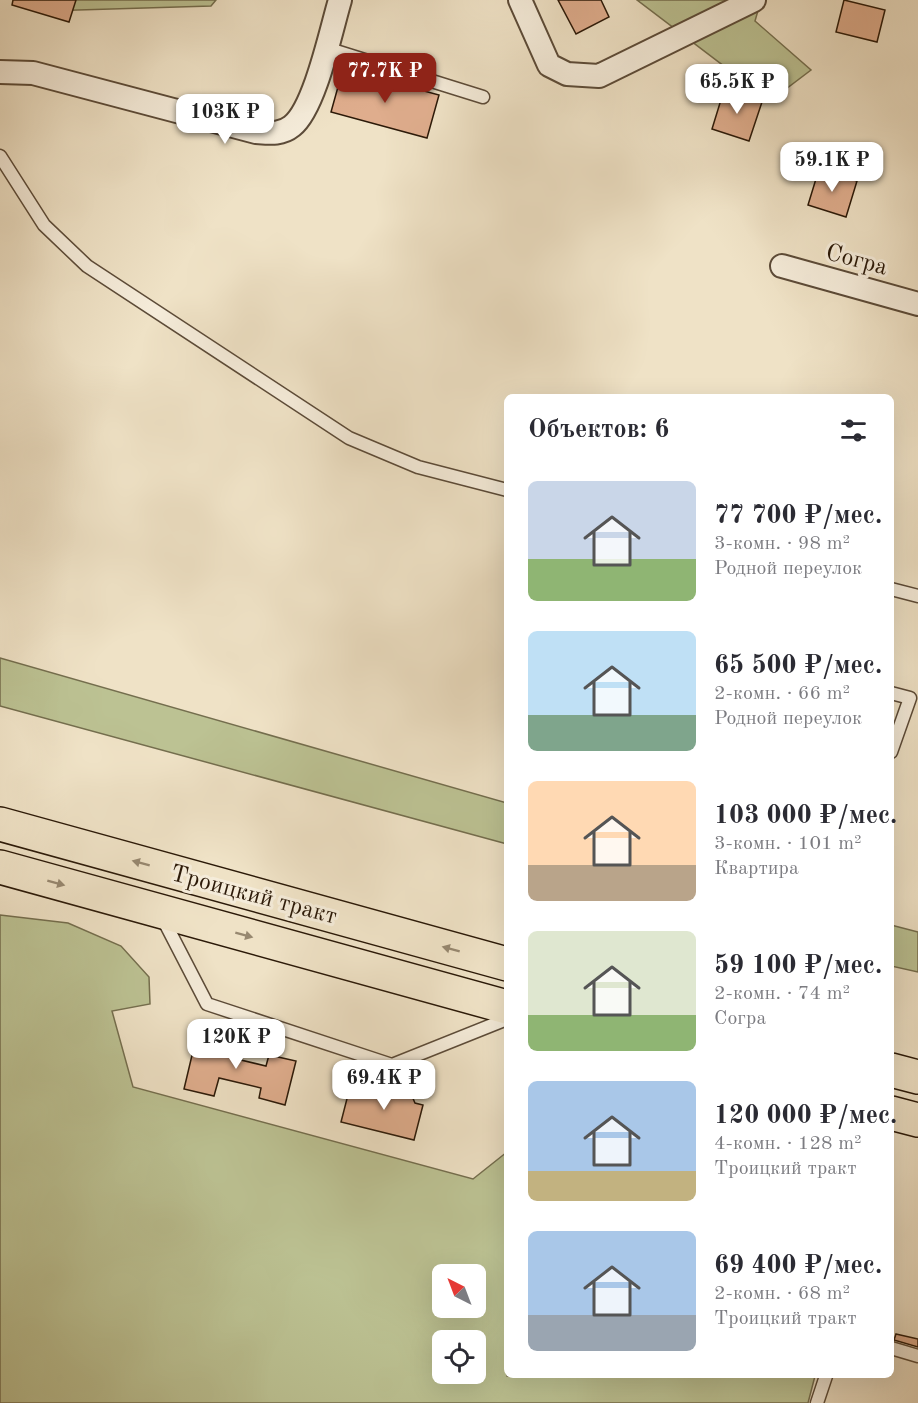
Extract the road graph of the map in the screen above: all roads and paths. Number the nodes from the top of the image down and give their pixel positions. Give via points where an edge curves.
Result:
1 (340, 0) edge
2 (520, 0) edge
3 (754, 0) edge
4 (326, 48) junction
5 (0, 72) edge
6 (483, 97) dead end
7 (0, 156) edge
8 (782, 266) dead end
9 (918, 304) edge
10 (504, 489) edge
11 (894, 590) edge
12 (918, 596) edge
13 (894, 694) edge
14 (894, 743) edge
15 (0, 824) edge
16 (0, 867) edge
17 (159, 911) junction
18 (504, 963) edge
19 (504, 1006) edge
20 (504, 1020) edge
21 (894, 1071) edge
22 (918, 1077) edge
23 (894, 1114) edge
24 (918, 1120) edge
25 (894, 1349) edge
26 (918, 1356) edge
27 (825, 1378) edge
28 (817, 1403) edge

1 - 4 street
2 - 3 street via 549,65 567,74 599,76
4 - 5 street via 300,119 278,133 256,132 33,73
4 - 6 lane
7 - 10 lane via 44,225 87,266 349,438 418,467
8 - 9 street, Согра
11 - 12 lane
13 - 14 lane via 910,698
18 -> 15 main road, Троицкий тракт
16 -> 17 main road, Троицкий тракт
17 -> 19 main road, Троицкий тракт
17 - 20 lane via 207,1004 392,1065
21 - 22 main road
23 - 24 main road
25 - 26 lane
27 - 28 lane

